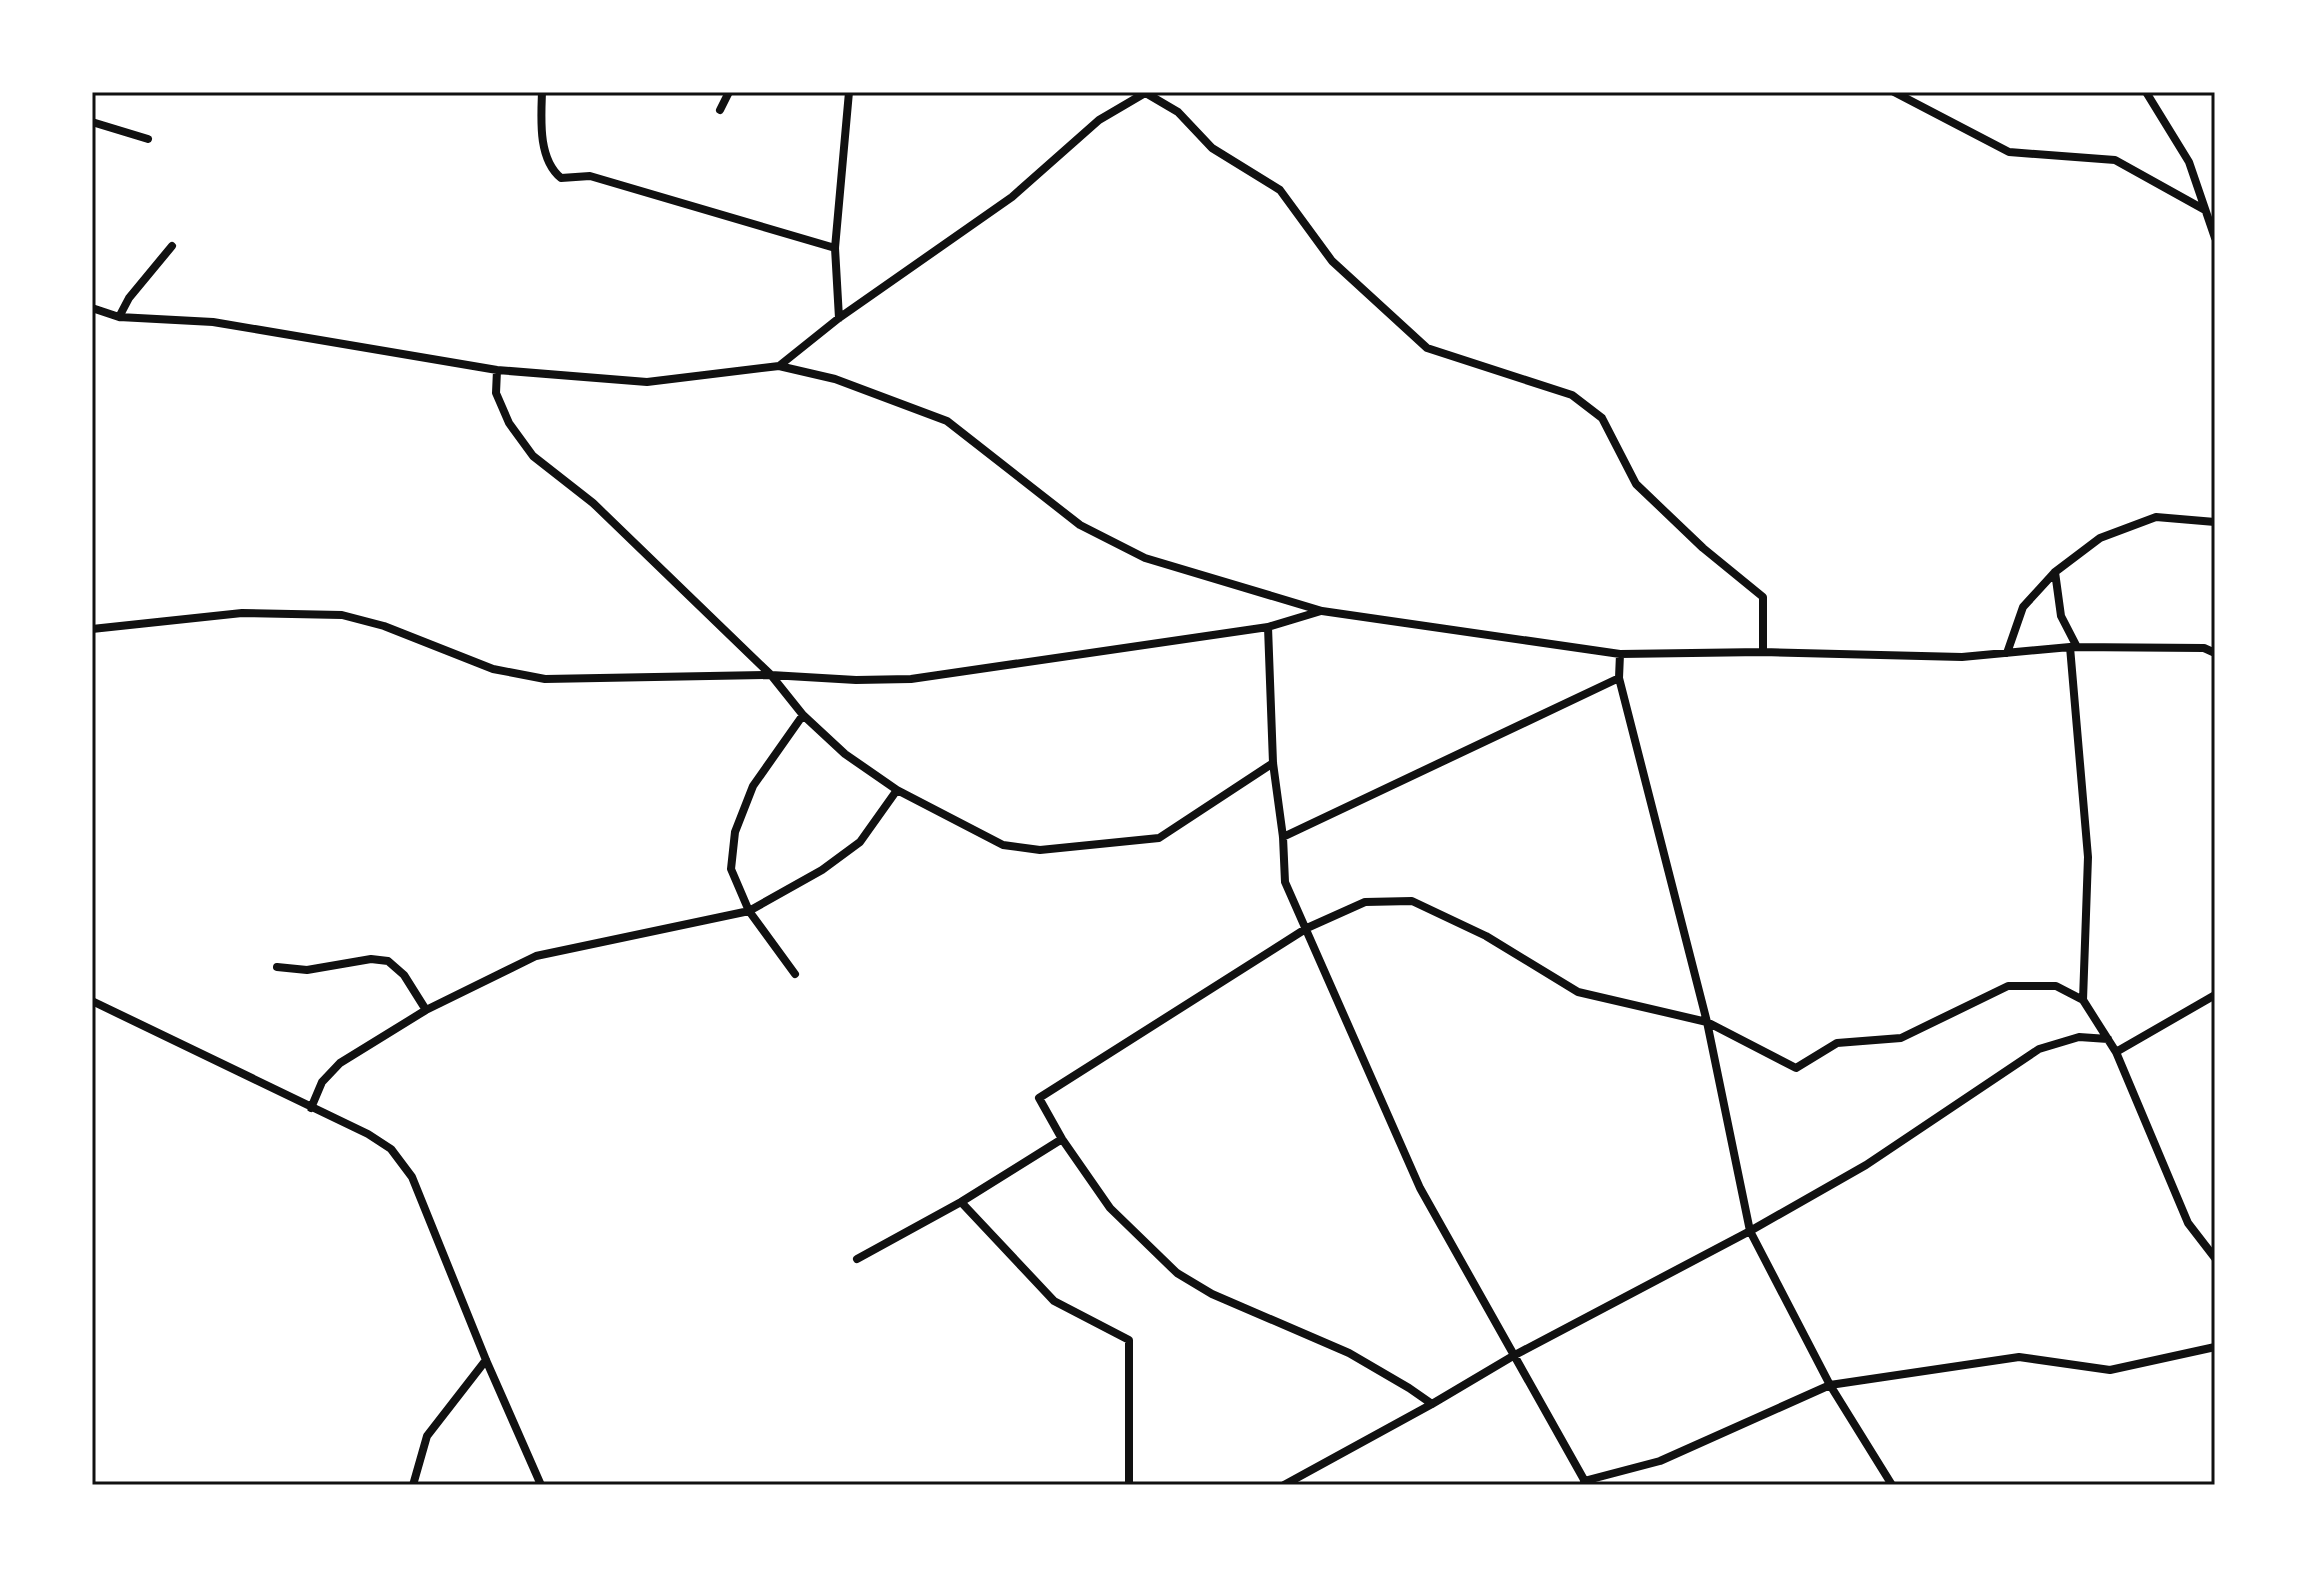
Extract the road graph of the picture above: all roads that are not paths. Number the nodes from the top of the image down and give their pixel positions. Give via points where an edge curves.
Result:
1 (542, 92) edge
2 (729, 92) edge
3 (849, 92) edge
4 (1144, 92) edge
5 (1894, 92) edge
6 (2146, 92) edge
7 (720, 110) dead end
8 (92, 122) edge
9 (148, 139) dead end
10 (2205, 210) junction
11 (2215, 238) edge
12 (172, 246) dead end
13 (835, 248) junction
14 (92, 308) edge
15 (119, 317) junction
16 (839, 318) junction
17 (779, 366) junction
18 (497, 370) junction
19 (2215, 522) edge
20 (2055, 572) junction
21 (1322, 611) junction
22 (1268, 627) junction
23 (92, 629) edge
24 (2074, 647) junction
25 (1763, 652) junction
26 (2007, 653) junction
27 (2215, 653) edge
28 (1620, 654) junction
29 (771, 675) junction
30 (1619, 678) junction
31 (803, 715) junction
32 (1273, 763) junction
33 (897, 790) junction
34 (1283, 837) junction
35 (749, 911) junction
36 (1307, 928) junction
37 (277, 967) dead end
38 (795, 974) dead end
39 (2215, 995) edge
40 (2083, 1000) junction
41 (92, 1001) edge
42 (105, 1009) junction
43 (426, 1010) junction
44 (92, 1013) edge
45 (1707, 1022) junction
46 (2108, 1039) junction
47 (2116, 1052) junction
48 (311, 1108) junction
49 (1062, 1139) junction
50 (961, 1202) junction
51 (1750, 1231) junction
52 (2215, 1258) edge
53 (857, 1259) dead end
54 (2215, 1347) edge
55 (1513, 1356) junction
56 (486, 1360) junction
57 (1830, 1385) junction
58 (1432, 1404) junction
59 (1586, 1483) edge
60 (413, 1485) edge
61 (541, 1485) edge
62 (1129, 1485) edge
63 (1284, 1485) edge
64 (1892, 1485) edge

1 - 13 street via 542,138 550,169 561,178 590,176
2 - 7 street
3 - 13 street
4 - 16 street via 1099,120 1012,197
4 - 25 street via 1178,112 1212,148 1280,190 1332,261 1427,348 1572,395 1602,418 1636,484 1763,597
5 - 10 street via 2009,152 2115,160
6 - 10 street via 2189,162
8 - 9 street
10 - 11 street
12 - 15 street
13 - 16 street
14 - 15 street
15 - 18 street via 213,322
16 - 17 street
17 - 18 street via 647,382
17 - 21 street via 835,379 947,421 1080,525 1145,558
18 - 29 street via 496,393 533,456 593,503
19 - 20 street via 2156,517 2100,538
20 - 24 street via 2061,616
20 - 26 street via 2023,607
21 - 22 street
21 - 28 street
22 - 29 street via 911,679
22 - 32 street
23 - 29 street via 242,613 342,615 493,669 545,679
24 - 26 street
24 - 27 street via 2204,648
24 - 40 street via 2088,857
25 - 26 street via 1962,657
25 - 28 street
28 - 30 street
29 - 31 street
30 - 34 street
30 - 45 street
31 - 33 street via 845,754
31 - 35 street via 753,786 735,832 731,869
32 - 33 street via 1159,838 1040,850 1003,845
32 - 34 street
33 - 35 street via 860,842
34 - 36 street via 1285,882
35 - 38 street
35 - 43 street via 536,956
36 - 45 street via 1365,902 1412,901 1486,936 1578,992
36 - 49 street via 1039,1098
36 - 55 street via 1420,1188
37 - 43 street via 307,970 388,961 404,975
39 - 47 street
40 - 45 street via 2056,986 2008,986 1901,1038 1837,1043 1796,1068
40 - 46 street
41 - 42 street
42 - 44 street
42 - 48 street
43 - 48 street via 340,1063 322,1082
45 - 51 street
46 - 47 street
46 - 51 street via 2079,1037 2039,1049 1866,1165
47 - 52 street via 2188,1223
48 - 56 street via 391,1149 412,1177
49 - 50 street
49 - 58 street via 1110,1208 1177,1273 1212,1294 1349,1353
50 - 53 street
50 - 62 street via 1054,1301 1129,1340
51 - 55 street
51 - 57 street
54 - 57 street via 2110,1370 2019,1357
55 - 58 street
55 - 59 street
56 - 60 street via 427,1436
56 - 61 street
57 - 59 street via 1660,1461
57 - 64 street
58 - 63 street

